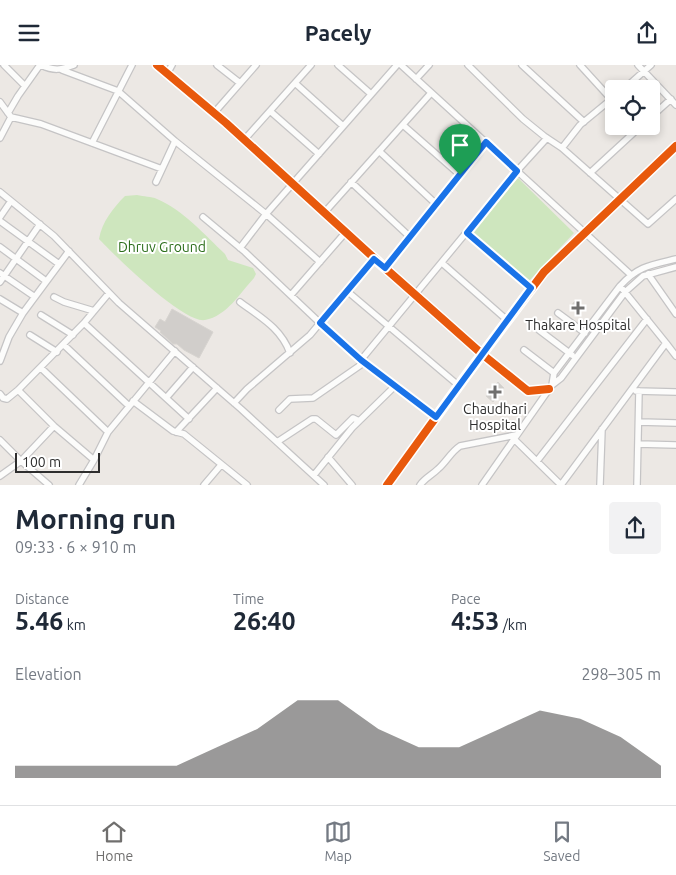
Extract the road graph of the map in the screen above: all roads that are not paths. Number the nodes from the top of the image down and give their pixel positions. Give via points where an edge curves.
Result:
1 (4, 65) edge
2 (40, 65) edge
3 (74, 65) edge
4 (132, 65) edge
5 (157, 65) edge
6 (172, 65) edge
7 (218, 65) edge
8 (256, 65) edge
9 (311, 65) edge
10 (338, 65) edge
11 (399, 65) edge
12 (429, 65) edge
13 (468, 65) edge
14 (480, 65) edge
15 (522, 65) edge
16 (580, 65) edge
17 (638, 65) edge
18 (651, 65) edge
19 (62, 70) junction
20 (474, 71) junction
21 (645, 71) junction
22 (167, 74) junction
23 (416, 79) junction
24 (634, 80) edge
25 (240, 83) junction
26 (295, 83) junction
27 (25, 86) junction
28 (118, 91) junction
29 (605, 91) edge
30 (431, 93) junction
31 (371, 94) junction
32 (671, 99) junction
33 (0, 102) edge
34 (605, 104) edge
35 (676, 105) edge
36 (660, 109) edge
37 (270, 111) junction
38 (214, 113) junction
39 (10, 115) junction
40 (584, 122) junction
41 (403, 125) junction
42 (343, 126) junction
43 (1, 133) edge
44 (631, 135) edge
45 (547, 138) junction
46 (244, 140) junction
47 (176, 141) junction
48 (486, 142) junction
49 (92, 143) junction
50 (676, 146) edge
51 (562, 148) junction
52 (379, 151) junction
53 (319, 154) junction
54 (162, 169) junction
55 (517, 171) junction
56 (590, 173) junction
57 (460, 175) junction
58 (156, 182) dead end
59 (351, 182) junction
60 (292, 184) junction
61 (0, 192) edge
62 (620, 199) junction
63 (676, 199) edge
64 (11, 201) junction
65 (436, 204) junction
66 (324, 213) junction
67 (266, 214) junction
68 (0, 217) edge
69 (203, 217) dead end
70 (0, 221) edge
71 (40, 224) junction
72 (585, 232) junction
73 (345, 233) junction
74 (467, 233) junction
75 (410, 237) junction
76 (28, 241) junction
77 (0, 247) edge
78 (240, 248) junction
79 (69, 251) junction
80 (16, 259) junction
81 (374, 259) junction
82 (676, 259) edge
83 (320, 262) junction
84 (442, 263) junction
85 (59, 264) junction
86 (676, 267) edge
87 (385, 268) junction
88 (648, 274) junction
89 (2, 275) edge
90 (630, 275) junction
91 (46, 281) junction
92 (0, 282) edge
93 (620, 286) junction
94 (531, 288) junction
95 (348, 291) junction
96 (625, 292) junction
97 (109, 293) junction
98 (416, 294) junction
99 (291, 295) junction
100 (35, 297) junction
101 (54, 297) dead end
102 (0, 299) edge
103 (240, 302) dead end
104 (673, 304) edge
105 (94, 311) junction
106 (23, 313) junction
107 (558, 313) dead end
108 (676, 314) edge
109 (40, 315) dead end
110 (647, 319) junction
111 (507, 320) junction
112 (84, 323) junction
113 (320, 323) junction
114 (389, 326) junction
115 (540, 330) dead end
116 (585, 333) junction
117 (30, 335) dead end
118 (73, 335) junction
119 (666, 343) junction
120 (64, 345) junction
121 (524, 350) dead end
122 (175, 351) junction
123 (57, 352) junction
124 (290, 353) junction
125 (482, 353) junction
126 (569, 353) junction
127 (676, 357) edge
128 (576, 358) junction
129 (0, 361) edge
130 (363, 361) junction
131 (193, 367) junction
132 (41, 368) junction
133 (554, 373) junction
134 (148, 382) junction
135 (458, 385) junction
136 (395, 386) junction
137 (550, 387) junction
138 (218, 388) junction
139 (18, 390) junction
140 (631, 391) junction
141 (640, 391) junction
142 (676, 392) edge
143 (0, 395) edge
144 (166, 398) junction
145 (131, 403) junction
146 (234, 403) junction
147 (279, 410) dead end
148 (436, 417) junction
149 (189, 419) junction
150 (359, 421) junction
151 (639, 422) junction
152 (676, 423) edge
153 (54, 426) junction
154 (602, 429) junction
155 (108, 433) junction
156 (176, 433) junction
157 (515, 437) junction
158 (0, 440) edge
159 (277, 442) junction
160 (638, 444) junction
161 (676, 445) edge
162 (328, 457) junction
163 (94, 460) junction
164 (21, 461) junction
165 (537, 461) junction
166 (221, 465) junction
167 (314, 475) junction
168 (0, 476) edge
169 (49, 485) edge
170 (79, 485) edge
171 (204, 485) edge
172 (247, 485) edge
173 (324, 485) edge
174 (352, 485) edge
175 (387, 485) edge
176 (420, 485) edge
177 (482, 485) edge
178 (561, 485) edge
179 (600, 485) edge
180 (637, 485) edge

1 - 27 street
2 - 19 street
2 - 27 street
3 - 19 street
4 - 28 street
5 - 22 street
6 - 22 street
7 - 25 street
8 - 25 street
9 - 26 street
10 - 31 street
11 - 23 street
11 - 31 street
12 - 23 street
13 - 20 street
14 - 20 street
15 - 40 street
16 - 29 street
17 - 21 street
18 - 21 street
19 - 28 street
20 - 45 street
21 - 24 street
21 - 32 street
22 - 38 street
23 - 30 street
25 - 38 street
26 - 37 street
26 - 42 street
27 - 39 street
28 - 47 street
28 - 49 street
30 - 41 street
30 - 48 street
31 - 42 street
32 - 35 street
32 - 36 street
33 - 39 street
34 - 40 street
37 - 46 street
37 - 53 street
38 - 46 street
39 - 43 street
39 - 49 street
40 - 51 street
41 - 52 street
41 - 57 street
42 - 53 street
44 - 56 street
45 - 51 street
45 - 55 street
46 - 60 street
47 - 54 street
47 - 67 street
48 - 55 street
48 - 57 street
49 - 54 street
50 - 62 street
51 - 56 street
52 - 59 street
52 - 65 street
53 - 60 street
54 - 58 street
55 - 72 street
55 - 74 street
56 - 62 street
57 - 65 street
59 - 66 street
59 - 75 street
60 - 66 street
60 - 67 street
61 - 64 street
62 - 63 street via 648,224
62 - 72 street
64 - 68 street
64 - 71 street
65 - 75 street
66 - 73 street
67 - 78 street
67 - 83 street
69 - 78 street
70 - 76 street
71 - 76 street
71 - 79 street
72 - 90 street
72 - 94 street
73 - 81 street
73 - 83 street
74 - 84 street
74 - 94 street
75 - 87 street
76 - 80 street
76 - 85 street
77 - 80 street
78 - 99 street
79 - 85 street
79 - 97 street
80 - 89 street
80 - 91 street
81 - 87 street
81 - 95 street
82 - 90 street via 643,267
83 - 99 street
84 - 98 street
84 - 111 street
85 - 91 street
86 - 88 street
87 - 98 street
88 - 96 street
88 - 104 street
89 - 92 street
89 - 100 street
90 - 93 street
91 - 100 street
93 - 96 street
93 - 116 street
94 - 111 street
95 - 113 street
95 - 114 street
96 - 110 street
96 - 128 street
97 - 105 street
97 - 122 street
98 - 114 street
98 - 125 street
99 - 113 street
100 - 106 street
101 - 105 street
102 - 106 street
103 - 124 street via 277,331 286,341
104 - 108 street
105 - 112 street
106 - 129 street
107 - 116 street
109 - 118 street
110 - 119 street
110 - 165 street
111 - 125 street
112 - 118 street
112 - 134 street
113 - 124 street
113 - 130 street
114 - 130 street
114 - 135 street
115 - 126 street
116 - 126 street
117 - 123 street
118 - 120 street
119 - 127 street
119 - 140 street
120 - 123 street
120 - 145 street
121 - 133 street
122 - 131 street
122 - 134 street
123 - 132 street
124 - 146 street
125 - 135 street
125 - 137 street via 528,391
126 - 128 street
126 - 133 street
128 - 137 street
130 - 136 street
130 - 147 street via 313,398 290,399
131 - 138 street
131 - 144 street
132 - 139 street
132 - 155 street
133 - 137 street
134 - 144 street
134 - 145 street
135 - 148 street
136 - 148 street
136 - 150 street
137 - 157 street
138 - 146 street
138 - 149 street
139 - 143 street via 7,399
139 - 153 street
140 - 141 street
140 - 154 street
141 - 142 street
141 - 151 street
144 - 149 street
145 - 155 street
145 - 156 street
146 - 159 street
148 - 175 street
149 - 156 street
150 - 159 street via 353,418 336,435 312,419
150 - 162 street
151 - 152 street
151 - 160 street
153 - 163 street
153 - 164 street
154 - 178 street
154 - 179 street
155 - 163 street
156 - 166 street via 184,434
157 - 165 street
157 - 176 street via 460,446
157 - 177 street
158 - 164 street
159 - 167 street
160 - 161 street
160 - 180 street
162 - 167 street
162 - 174 street
163 - 170 street
164 - 168 street
164 - 169 street
165 - 178 street
166 - 171 street
166 - 172 street
167 - 173 street

